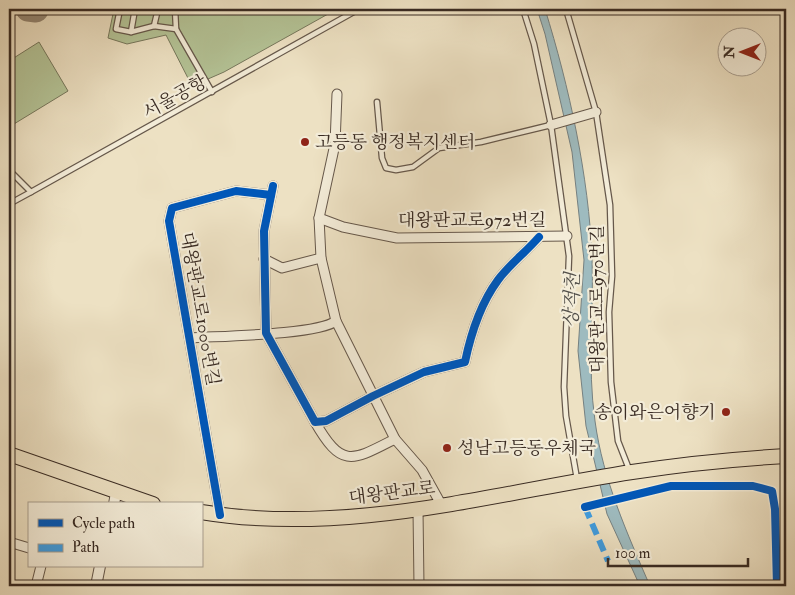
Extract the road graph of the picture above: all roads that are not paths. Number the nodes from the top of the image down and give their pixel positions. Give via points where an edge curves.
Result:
1 (120, 9) edge
2 (135, 9) edge
3 (158, 9) edge
4 (175, 9) edge
5 (359, 9) edge
6 (523, 9) edge
7 (566, 9) edge
8 (154, 26) junction
9 (176, 29) junction
10 (131, 32) junction
11 (212, 92) junction
12 (337, 94) dead end
13 (377, 102) dead end
14 (593, 113) junction
15 (553, 124) junction
16 (9, 170) edge
17 (31, 192) junction
18 (9, 204) edge
19 (319, 218) junction
20 (567, 236) junction
21 (539, 237) junction
22 (321, 258) junction
23 (264, 259) junction
24 (336, 321) junction
25 (266, 332) junction
26 (190, 338) junction
27 (373, 396) junction
28 (315, 422) junction
29 (395, 439) junction
30 (9, 454) edge
31 (786, 456) edge
32 (626, 473) junction
33 (582, 481) junction
34 (115, 498) edge
35 (140, 502) edge
36 (442, 506) junction
37 (418, 510) junction
38 (202, 512) edge
39 (220, 515) junction
40 (9, 542) edge
41 (28, 548) edge
42 (40, 568) edge
43 (100, 568) edge
44 (36, 586) edge
45 (96, 586) edge
46 (419, 586) edge

1 - 10 lane via 116,29
2 - 10 lane
3 - 8 lane
4 - 9 lane
5 - 11 lane, 서울공항
6 - 15 lane, 대왕판교로972번길
7 - 14 lane, 대왕판교로970번길
8 - 9 lane
8 - 10 lane
9 - 11 lane
11 - 17 lane, 서울공항
12 - 19 street via 335,144
13 - 15 lane via 382,158 386,168 396,170 413,167 439,148 481,142
14 - 15 street
14 - 32 lane, 대왕판교로970번길 via 610,205 614,420
15 - 20 lane, 대왕판교로972번길
16 - 17 lane
17 - 18 lane, 서울공항
19 - 21 street, 대왕판교로972번길 via 342,227 397,238
19 - 22 street
20 - 21 street, 대왕판교로972번길
20 - 33 lane, 대왕판교로972번길 via 564,387 566,416
21 - 27 street via 499,278 488,296 471,334 465,362 424,372
22 - 23 street via 282,268
22 - 24 street
23 - 25 street
23 - 26 street, 대왕판교로1000번길 via 264,231 272,190 236,191 172,208 170,221
24 - 25 street via 329,326 308,330
24 - 27 street
25 - 26 street
25 - 28 street
26 - 39 street, 대왕판교로1000번길
27 - 28 street via 326,421
27 - 29 street
28 - 29 street via 336,452 352,457 371,452
29 - 36 street via 422,470
30 - 34 main road
31 - 32 main road via 708,460
32 - 33 main road, 대왕판교로
33 - 36 main road, 대왕판교로
34 - 35 main road
36 - 37 main road, 대왕판교로
37 - 39 main road, 대왕판교로 via 357,517
37 - 46 street
38 - 39 main road, 대왕판교로
40 - 41 street
42 - 44 street
43 - 45 street

